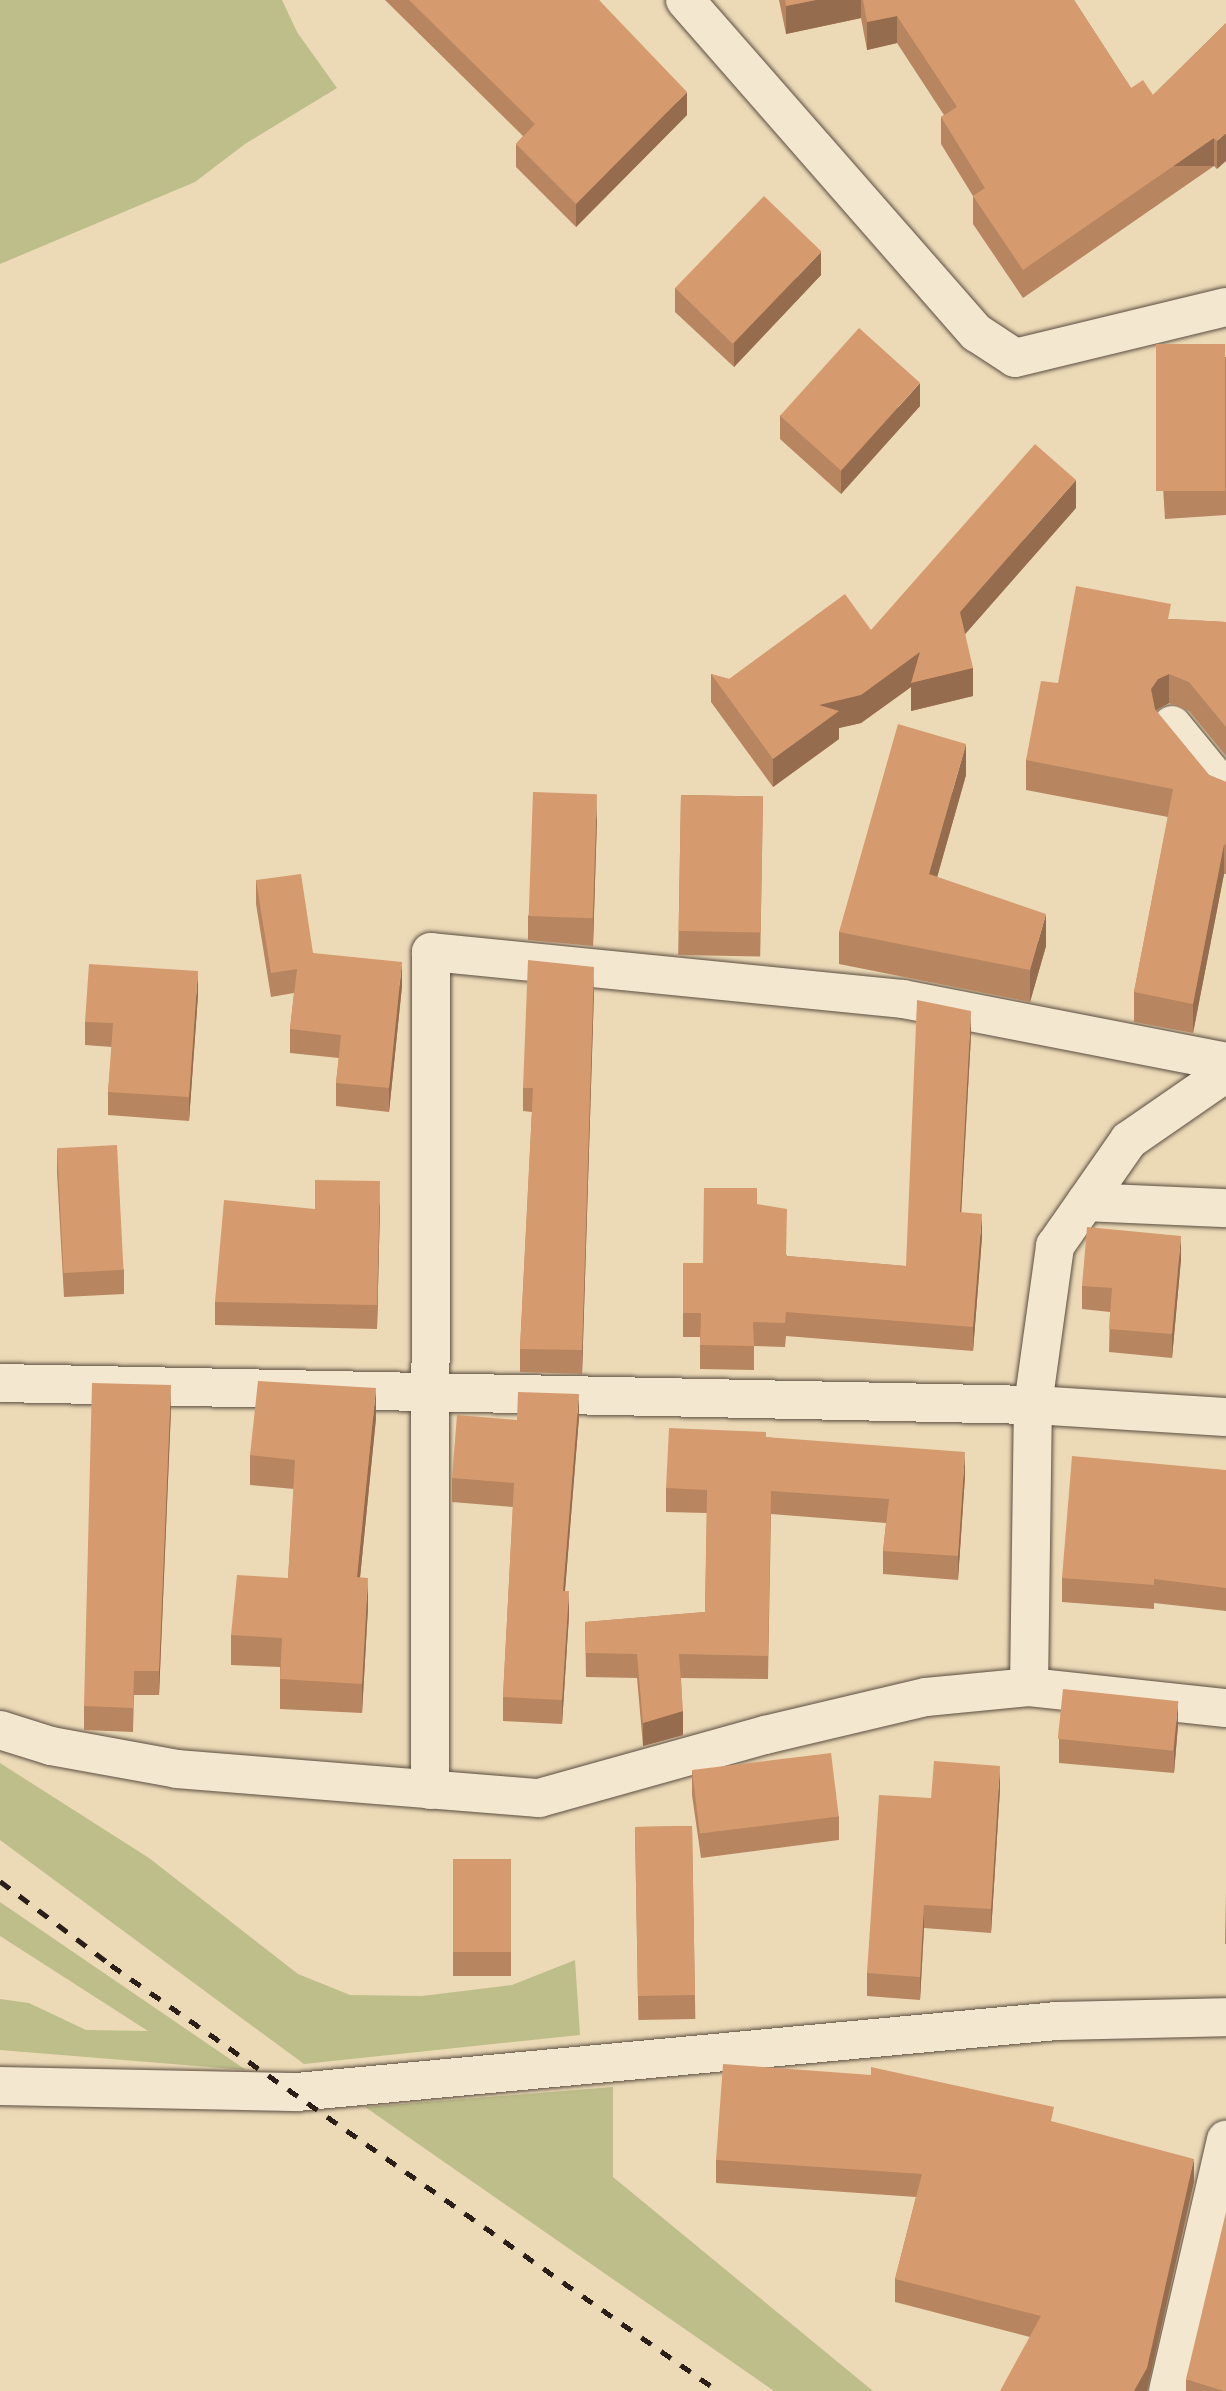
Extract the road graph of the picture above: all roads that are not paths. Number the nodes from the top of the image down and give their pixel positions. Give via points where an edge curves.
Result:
1 (685, 0) edge
2 (1226, 307) edge
3 (1172, 725) edge
4 (1226, 791) edge
5 (1226, 1062) edge
6 (1226, 1073) edge
7 (1086, 1202) junction
8 (1226, 1208) edge
9 (0, 1383) edge
10 (433, 1392) junction
11 (1033, 1405) junction
12 (1226, 1417) edge
13 (1029, 1687) junction
14 (1226, 1708) edge
15 (0, 1730) edge
16 (430, 1790) junction
17 (1226, 2017) edge
18 (0, 2086) edge
19 (1226, 2140) edge
20 (1168, 2391) edge

1 - 2 street via 977,334 1015,358
3 - 4 street
5 - 10 street via 903,999 431,952
6 - 7 street via 1129,1140
7 - 8 street
7 - 11 street via 1055,1246
9 - 10 street
10 - 11 street
10 - 16 street
11 - 12 street
11 - 13 street
13 - 14 street
13 - 16 street via 926,1697 765,1735 539,1798
15 - 16 street via 51,1746 177,1769
17 - 18 street via 1042,2022 297,2092
19 - 20 street

